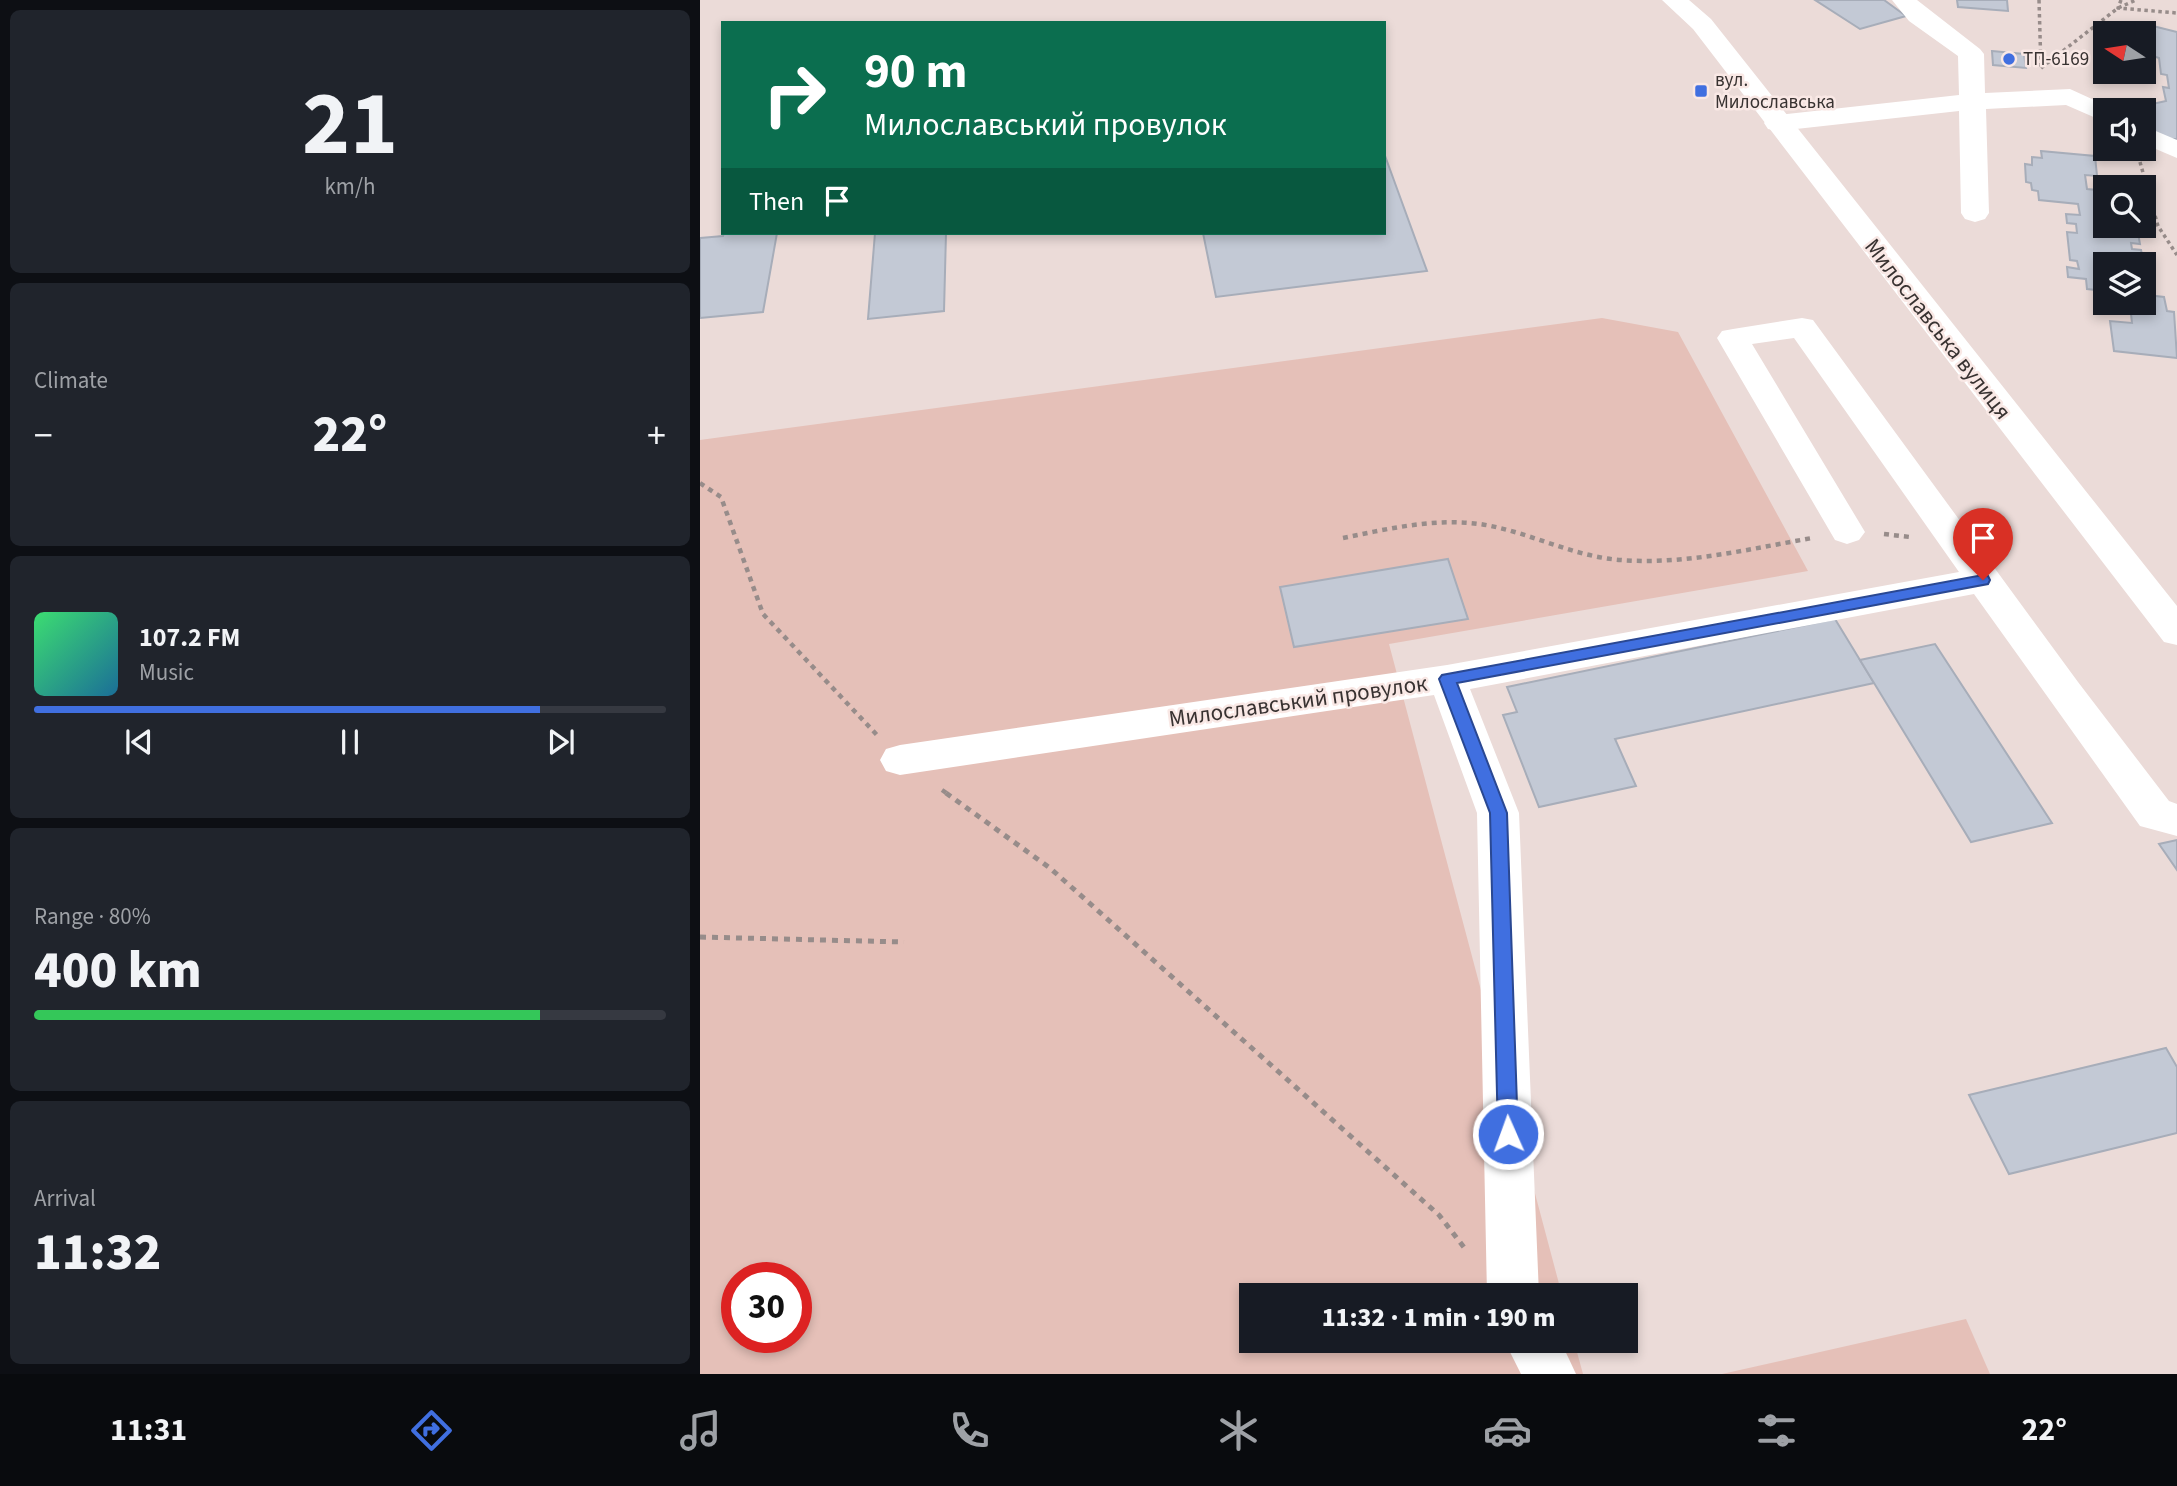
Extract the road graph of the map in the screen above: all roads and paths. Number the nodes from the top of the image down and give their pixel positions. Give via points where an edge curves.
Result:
1 (1674, 0) edge
2 (1904, 0) edge
3 (2039, 0) edge
4 (2121, 0) edge
5 (2136, 0) edge
6 (2118, 8) junction
7 (1700, 12) edge
8 (2177, 13) edge
9 (2041, 68) junction
10 (2042, 99) junction
11 (1972, 102) junction
12 (2093, 108) edge
13 (1777, 124) junction
14 (2156, 140) edge
15 (2177, 150) edge
16 (2140, 162) dead end
17 (1975, 214) dead end
18 (2177, 254) edge
19 (700, 483) edge
20 (1847, 532) junction
21 (1343, 538) dead end
22 (1959, 547) junction
23 (1983, 580) junction
24 (2177, 632) edge
25 (1447, 679) junction
26 (900, 760) junction
27 (2177, 820) edge
28 (700, 937) edge
29 (904, 942) dead end
30 (1470, 1255) dead end
31 (1513, 1283) edge
32 (1538, 1353) edge
33 (1550, 1374) edge

1 - 7 street, Милославська вулиця
2 - 11 street via 1971,54
3 - 9 path
4 - 6 path
5 - 6 path
6 - 8 path
6 - 9 path
7 - 13 street, Милославська вулиця
9 - 10 path
10 - 11 street
10 - 12 street via 2070,97
11 - 13 street
11 - 17 street
13 - 24 street, Милославська вулиця
14 - 15 street
16 - 18 path via 2158,226
19 - 26 path via 721,496 763,614
20 - 21 path via 1678,559 1618,560 1487,526 1430,521
20 - 22 path via 1905,536
20 - 22 street via 1733,338 1802,327
22 - 23 street
23 - 25 street, Милославський провулок
23 - 27 street via 2155,814
25 - 26 street, Милославський провулок
25 - 31 street via 1498,813
26 - 30 path via 1050,868 1440,1215
28 - 29 path
32 - 33 street

